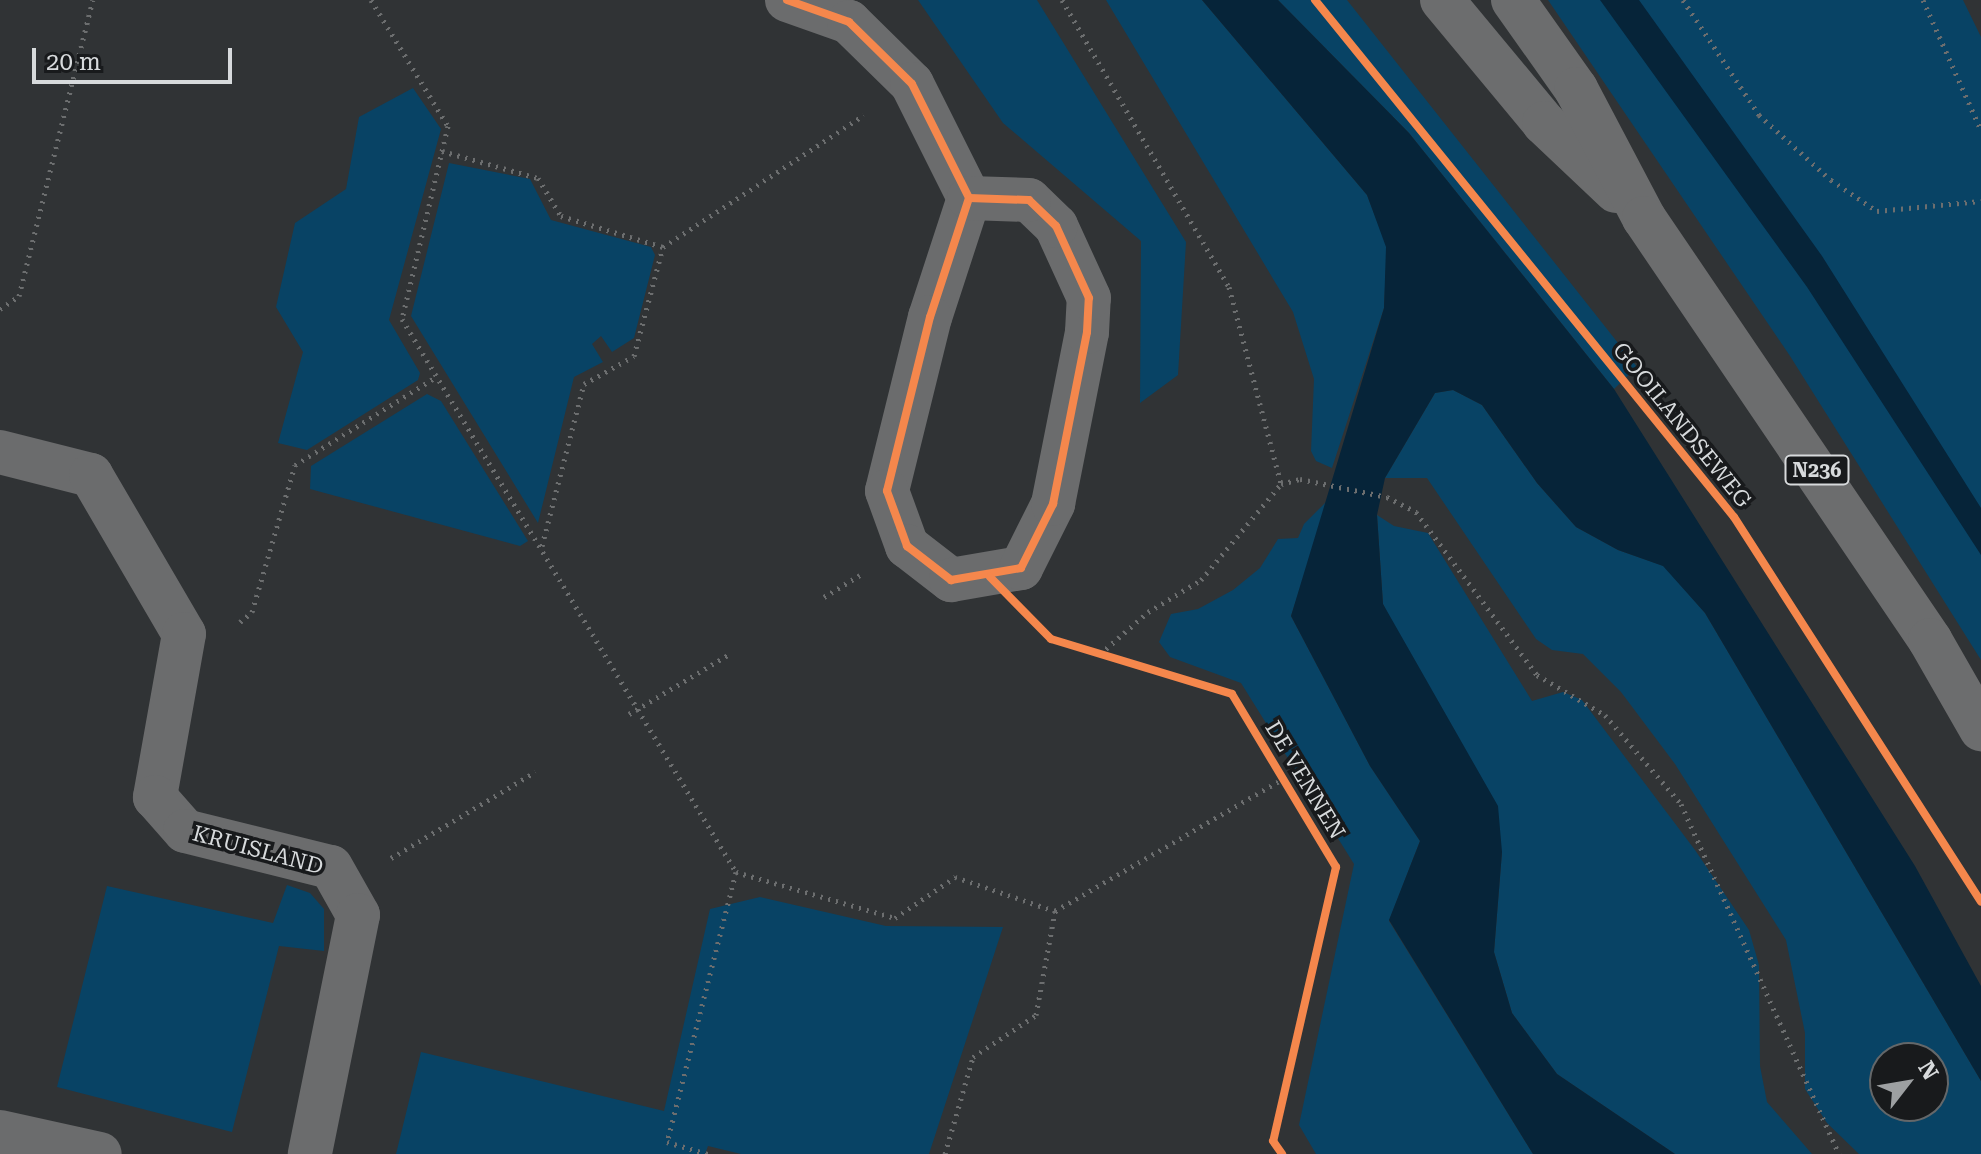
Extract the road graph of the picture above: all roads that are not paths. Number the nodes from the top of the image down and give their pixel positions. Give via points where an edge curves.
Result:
1 (787, 0) edge
2 (1442, 0) edge
3 (1513, 0) edge
4 (969, 198) junction
5 (1644, 218) junction
6 (0, 452) edge
7 (1981, 729) edge
8 (0, 1132) edge
9 (78, 1152) edge
10 (310, 1154) edge

1 - 4 street via 849,22 912,84
2 - 5 main road, N236 via 1544,123
3 - 5 main road, N236 via 1576,89
4 - 4 street via 1029,200 1056,226 1089,298 1088,321 1053,504 1021,568 951,580 907,546 887,491 930,317
5 - 7 main road, N236 via 1922,628
6 - 10 street, KRUISLAND via 91,475 184,634 155,797 185,831 331,867 358,915
8 - 9 street

